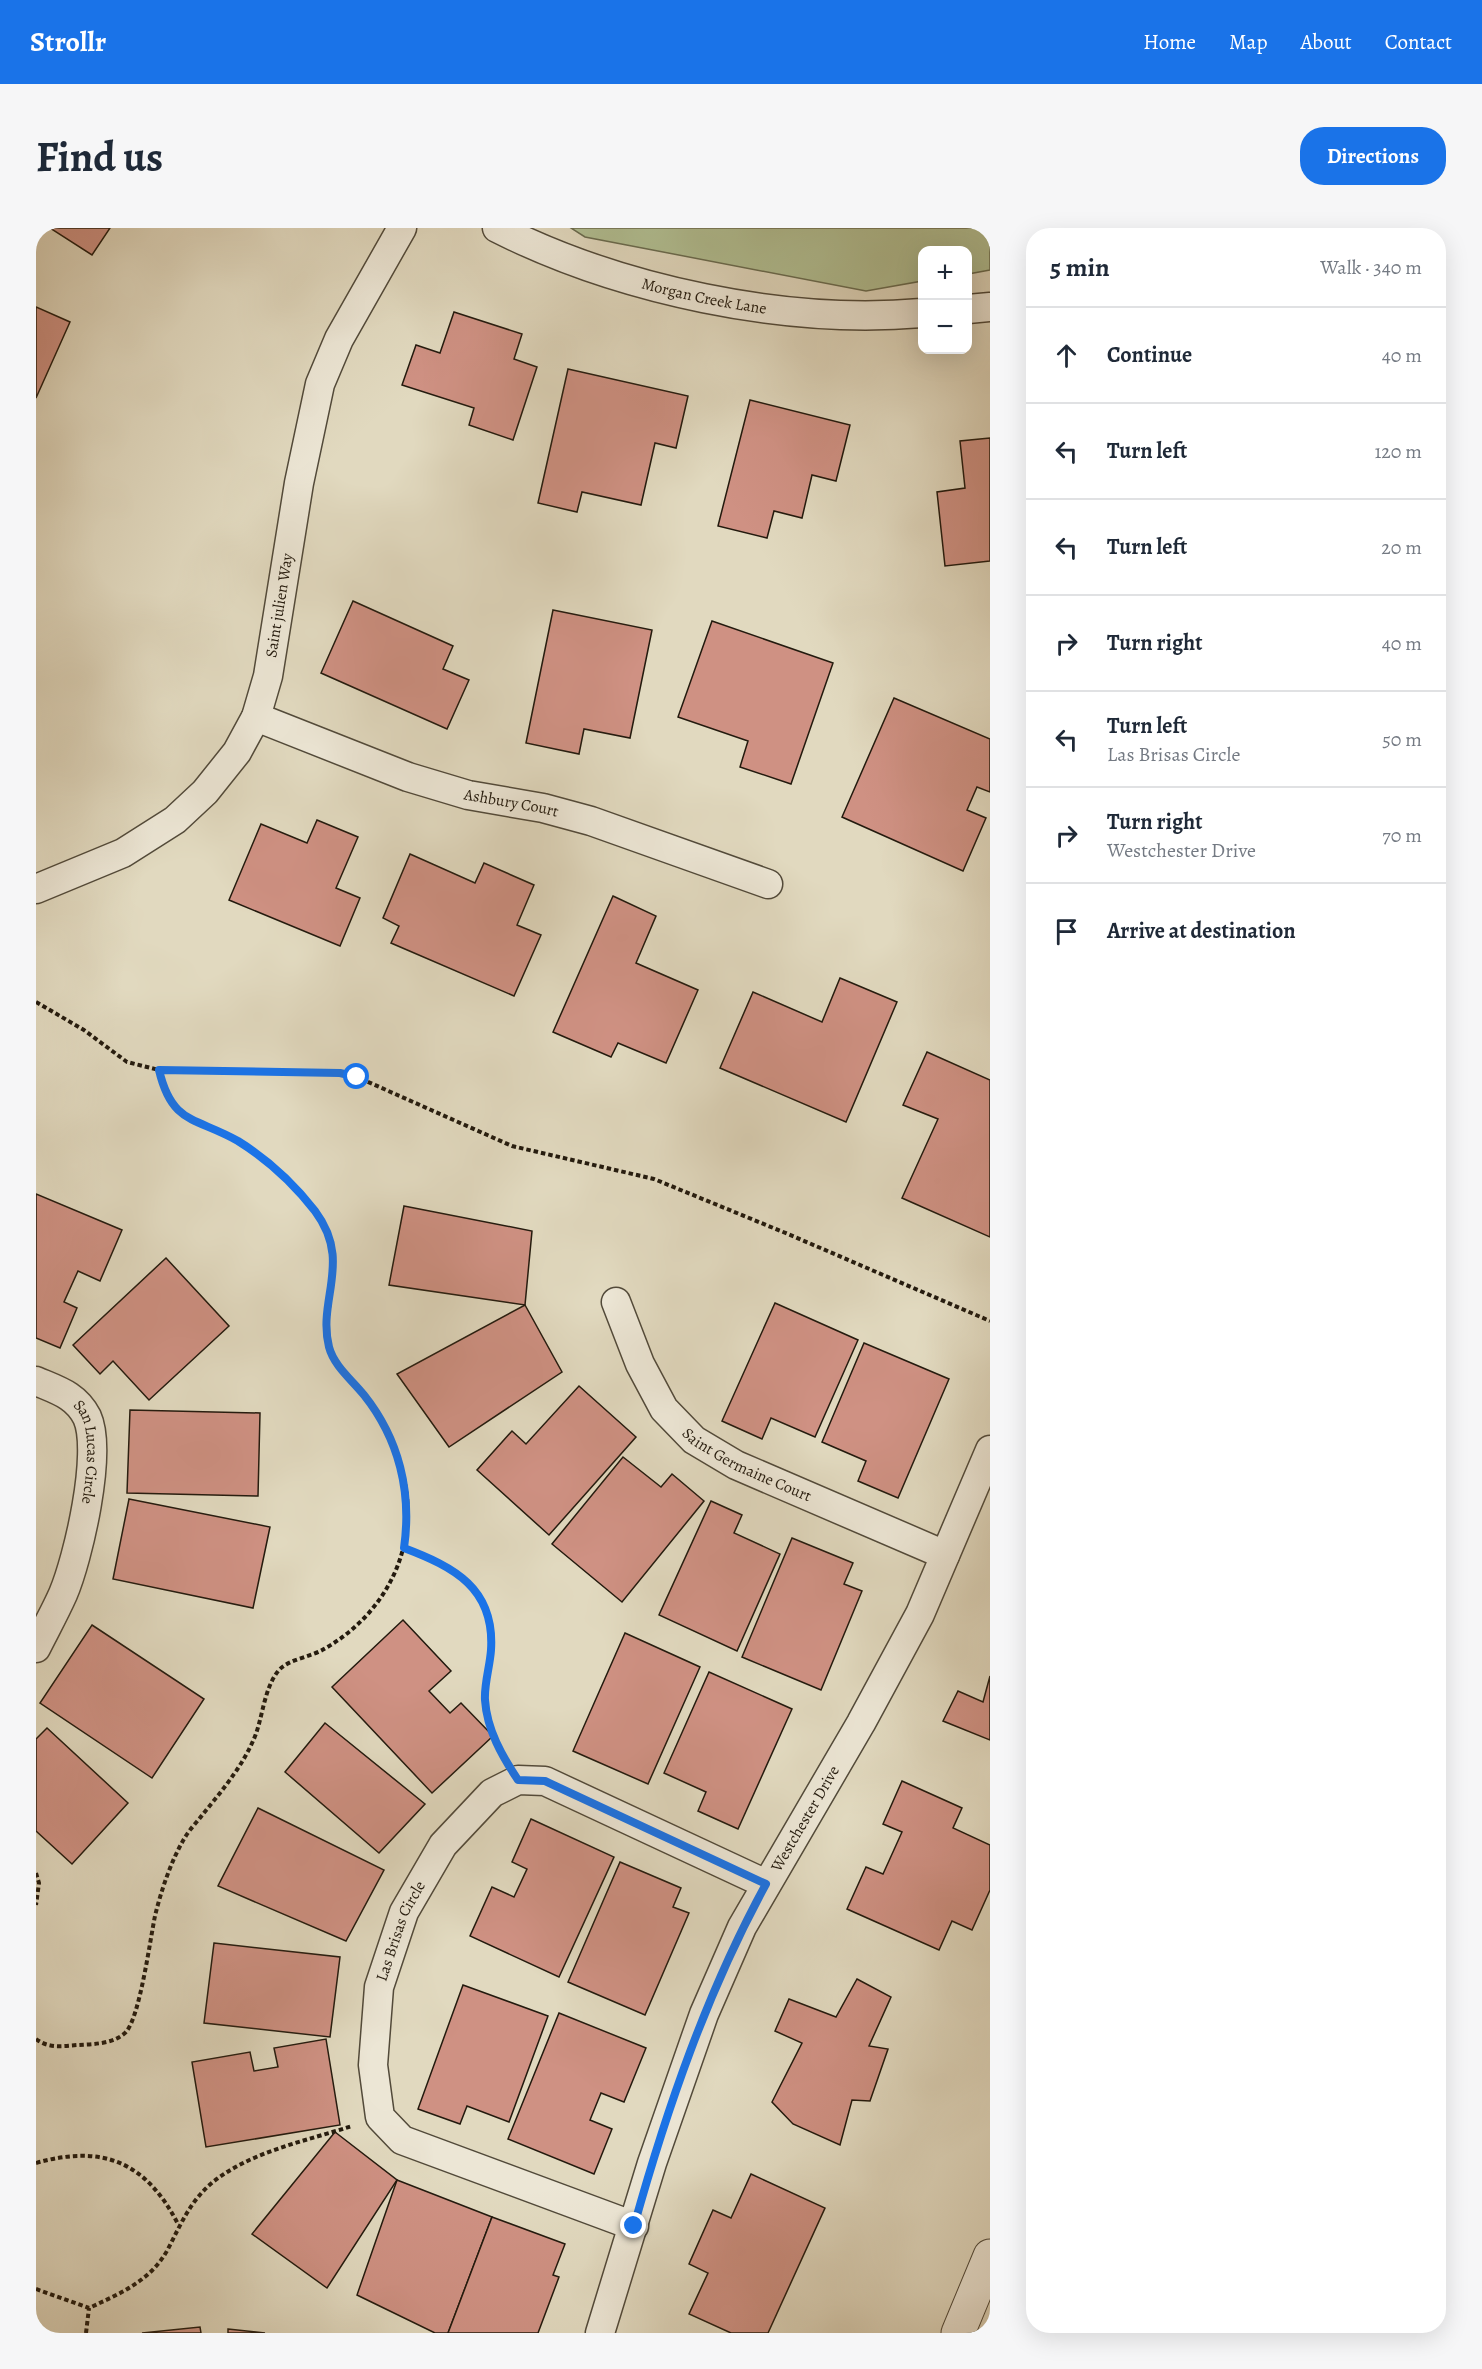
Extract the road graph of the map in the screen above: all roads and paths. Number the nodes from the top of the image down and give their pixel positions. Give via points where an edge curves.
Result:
1 (402, 228) edge
2 (497, 228) edge
3 (990, 307) edge
4 (972, 309) edge
5 (918, 313) edge
6 (256, 717) junction
7 (768, 884) dead end
8 (36, 890) edge
9 (36, 1002) edge
10 (159, 1070) junction
11 (616, 1302) dead end
12 (990, 1321) edge
13 (36, 1381) edge
14 (990, 1450) edge
15 (404, 1548) junction
16 (945, 1555) junction
17 (36, 1648) edge
18 (518, 1780) junction
19 (36, 1873) edge
20 (766, 1884) junction
21 (36, 1905) edge
22 (36, 2039) edge
23 (380, 2117) junction
24 (36, 2163) edge
25 (178, 2225) junction
26 (634, 2226) junction
27 (990, 2256) edge
28 (36, 2289) edge
29 (89, 2308) junction
30 (86, 2333) edge
31 (600, 2333) edge
32 (958, 2333) edge

1 - 6 street, Saint julien Way via 339,339 320,384 299,483 268,676
2 - 5 street, Morgan Creek Lane via 592,268 671,291 832,315
3 - 4 street
6 - 7 street, Ashbury Court via 408,777 468,795 591,821
6 - 8 street, Saint julien Way via 237,752 205,792 175,820 123,853
9 - 10 path via 84,1030 127,1062
10 - 12 path via 340,1073 357,1077 512,1146 654,1179
10 - 15 path via 164,1090 174,1106 189,1119 239,1142 271,1166 316,1212 326,1230 334,1275 327,1330 329,1349 375,1409 401,1465 408,1522
11 - 16 street, Saint Germaine Court via 640,1364 664,1409 694,1440 736,1465
13 - 17 street, San Lucas Circle via 70,1395 87,1418 92,1456 84,1525 64,1592
14 - 16 street, Westchester Drive
15 - 18 path via 432,1558 465,1578 480,1597 489,1620 491,1648 485,1699 491,1730
15 - 22 path via 398,1568 366,1617 321,1651 280,1669 253,1741 227,1784 184,1839 173,1864 156,1913 144,1977 128,2030 101,2043 53,2046
16 - 20 street, Westchester Drive via 920,1614 867,1713
18 - 20 street via 545,1781
18 - 23 street, Las Brisas Circle via 492,1793 443,1845 404,1912 379,1987 373,2066
19 - 21 path
20 - 26 street, Westchester Drive via 704,2014
23 - 25 path via 238,2165 212,2182 192,2202
23 - 26 street via 402,2140
24 - 25 path via 54,2158 113,2159 148,2181
25 - 29 path via 167,2251 154,2268 132,2288
26 - 31 street, Westchester Drive
27 - 32 street
28 - 29 path
29 - 30 path

